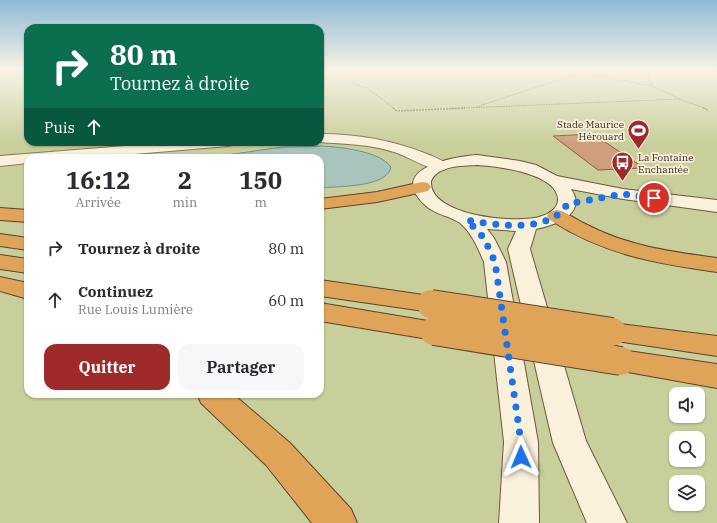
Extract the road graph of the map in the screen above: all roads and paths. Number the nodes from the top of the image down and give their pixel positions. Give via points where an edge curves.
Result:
1 (375, 94) edge
2 (514, 94) edge
3 (670, 94) edge
4 (680, 99) junction
5 (472, 108) junction
6 (708, 110) dead end
7 (324, 138) edge
8 (180, 146) edge
9 (82, 154) edge
10 (24, 158) edge
11 (0, 161) edge
12 (440, 166) junction
13 (554, 180) junction
14 (422, 188) junction
15 (623, 194) junction
16 (324, 204) edge
17 (717, 206) edge
18 (562, 210) junction
19 (0, 214) edge
20 (24, 216) edge
21 (467, 220) junction
22 (528, 225) junction
23 (0, 240) edge
24 (24, 243) edge
25 (0, 262) edge
26 (24, 265) edge
27 (717, 265) edge
28 (0, 284) edge
29 (324, 289) edge
30 (24, 290) edge
31 (324, 313) edge
32 (717, 346) edge
33 (717, 376) edge
34 (216, 398) edge
35 (337, 523) edge
36 (519, 523) edge
37 (607, 523) edge

1 - 5 path via 397,111
2 - 5 path
3 - 4 path
4 - 5 path
4 - 6 path
7 - 12 main road via 375,143 426,158
8 - 9 main road
10 - 11 main road
12 - 13 main road via 476,160 498,161 519,165
12 - 14 main road via 423,179
13 - 15 main road
13 - 18 main road via 567,196
14 - 16 highway
14 - 21 main road via 435,205
15 - 17 main road
15 - 18 main road
18 - 22 main road via 545,221
18 - 27 highway via 578,229 605,242 665,258
19 - 20 highway
21 - 22 main road via 488,224
21 - 36 main road via 484,238 495,262 521,442
22 - 37 main road via 519,249 564,421 570,443
23 - 24 highway
25 - 26 highway
28 - 30 highway
29 - 32 highway, bridge
31 - 33 highway, bridge
34 - 35 highway via 278,454

